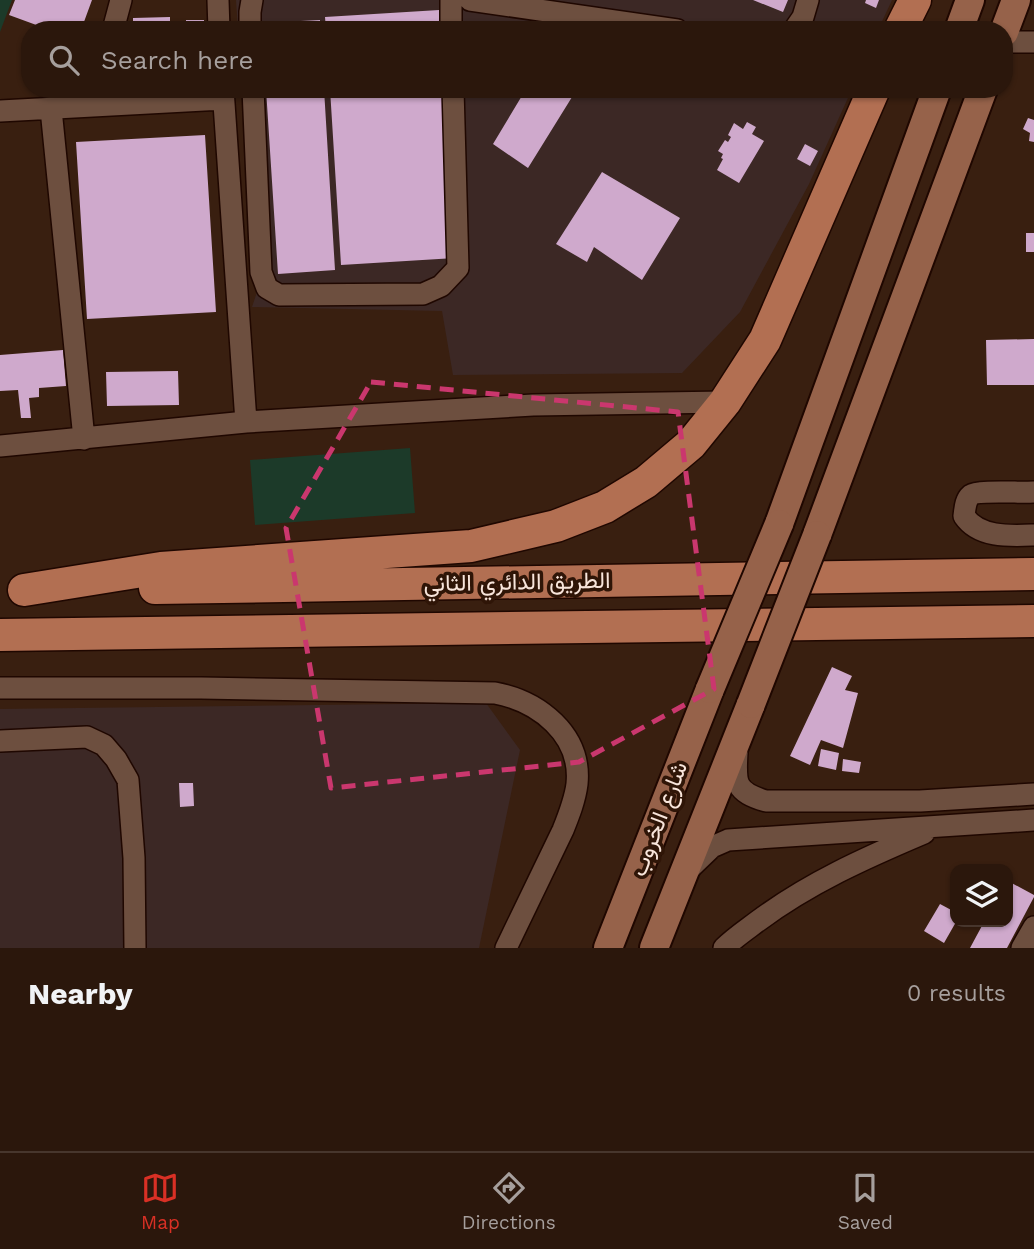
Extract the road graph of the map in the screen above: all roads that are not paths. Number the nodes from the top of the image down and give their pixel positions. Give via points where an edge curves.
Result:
1 (121, 0) edge
2 (218, 0) edge
3 (252, 0) edge
4 (451, 0) edge
5 (470, 0) edge
6 (808, 0) edge
7 (915, 0) edge
8 (970, 0) edge
9 (1016, 0) edge
10 (115, 21) edge
11 (219, 21) edge
12 (250, 21) edge
13 (452, 21) edge
14 (615, 21) edge
15 (800, 21) edge
16 (904, 21) edge
17 (962, 21) edge
18 (1008, 21) edge
19 (1013, 42) edge
20 (1034, 42) edge
21 (94, 98) edge
22 (223, 98) edge
23 (253, 98) edge
24 (453, 98) edge
25 (870, 98) edge
26 (934, 98) edge
27 (980, 98) edge
28 (51, 108) junction
29 (0, 111) edge
30 (725, 402) junction
31 (246, 422) junction
32 (84, 439) junction
33 (0, 446) edge
34 (1034, 492) edge
35 (1034, 535) edge
36 (1034, 574) edge
37 (12, 591) edge
38 (1034, 621) edge
39 (0, 635) edge
40 (0, 688) edge
41 (739, 735) junction
42 (0, 741) edge
43 (1034, 794) edge
44 (1034, 820) edge
45 (940, 827) junction
46 (686, 871) junction
47 (1034, 927) edge
48 (135, 948) edge
49 (506, 948) edge
50 (608, 948) edge
51 (654, 948) edge
52 (724, 948) edge
53 (1022, 948) edge

1 - 10 street
2 - 11 street
3 - 12 street
4 - 13 street
5 - 14 street
6 - 15 street
7 - 16 highway
8 - 17 main road
9 - 18 main road
19 - 20 street
21 - 28 street
22 - 31 street
23 - 24 street via 261,272 267,288 279,295 423,294 441,286 458,268
25 - 30 highway via 765,340
26 - 50 main road, شارع الخروب, bridge via 779,524
27 - 41 main road, شارع الخروب, bridge
28 - 29 street
28 - 32 street
30 - 31 street via 533,405
30 - 37 highway via 691,444 646,482 605,507 556,526 471,546 161,568
31 - 32 street
32 - 33 street
34 - 35 street via 973,494 964,516 978,530
36 - 37 highway, الطريق الدائري الثاني
38 - 39 highway, الطريق الدائري الثاني
40 - 49 street via 495,692 522,700 549,717 565,736 574,755 577,782 563,830
41 - 43 street via 736,781 746,794 766,802 920,801
41 - 46 main road, شارع الخروب
42 - 48 street via 86,737 104,745 116,759 128,780
44 - 45 street
45 - 46 street via 728,840 712,847
45 - 52 street via 824,878
46 - 51 main road, شارع الخروب
47 - 53 street

